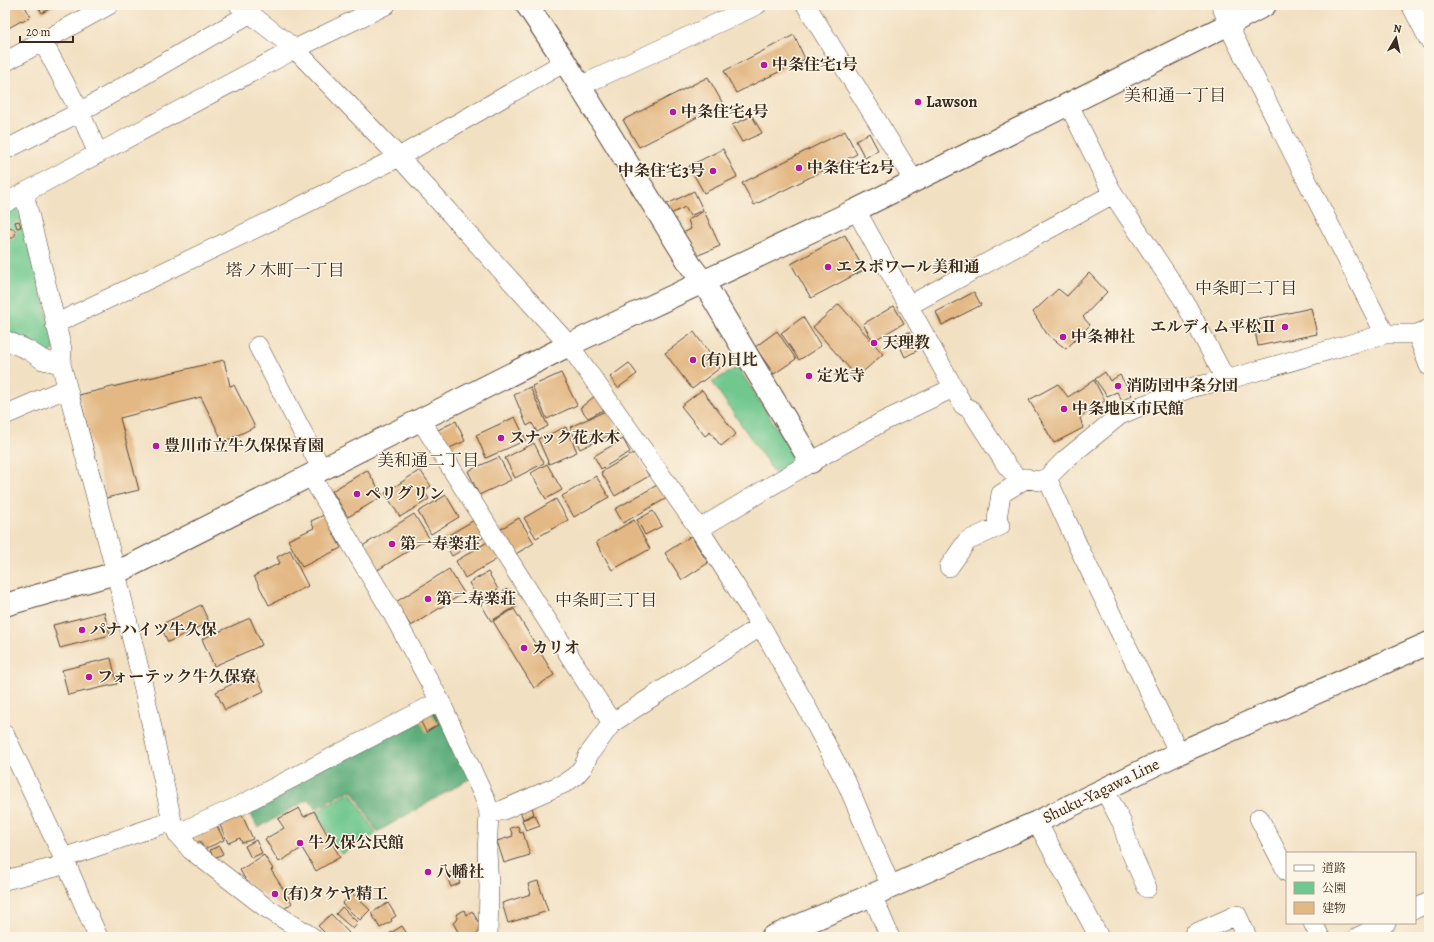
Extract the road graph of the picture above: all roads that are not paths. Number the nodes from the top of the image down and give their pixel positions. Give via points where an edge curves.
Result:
1 (109, 5) edge
2 (386, 5) edge
3 (527, 5) edge
4 (757, 5) edge
5 (806, 5) edge
6 (1265, 5) edge
7 (1410, 5) edge
8 (244, 9) edge
9 (1225, 15) edge
10 (1429, 40) edge
11 (43, 42) junction
12 (295, 49) junction
13 (5, 62) edge
14 (565, 62) junction
15 (580, 86) junction
16 (1069, 105) junction
17 (80, 112) junction
18 (5, 150) edge
19 (98, 154) junction
20 (399, 157) junction
21 (914, 181) junction
22 (24, 193) junction
23 (1113, 194) junction
24 (5, 203) edge
25 (856, 210) junction
26 (704, 283) junction
27 (908, 306) junction
28 (55, 324) junction
29 (1423, 332) edge
30 (1385, 334) junction
31 (5, 340) edge
32 (569, 345) junction
33 (258, 346) dead end
34 (61, 364) junction
35 (1429, 366) edge
36 (1226, 380) junction
37 (67, 388) junction
38 (953, 388) junction
39 (5, 415) edge
40 (420, 419) junction
41 (811, 462) junction
42 (317, 473) junction
43 (1027, 478) junction
44 (1047, 478) junction
45 (699, 529) junction
46 (949, 567) dead end
47 (116, 573) junction
48 (5, 605) edge
49 (760, 626) junction
50 (1429, 643) edge
51 (440, 701) junction
52 (612, 723) junction
53 (5, 735) edge
54 (1179, 753) junction
55 (1104, 789) junction
56 (489, 814) junction
57 (1259, 818) dead end
58 (1037, 822) junction
59 (175, 828) junction
60 (64, 861) junction
61 (1286, 870) edge
62 (5, 880) edge
63 (1147, 888) dead end
64 (882, 891) junction
65 (1429, 902) edge
66 (1416, 908) edge
67 (1314, 924) edge
68 (1384, 924) edge
69 (98, 937) edge
70 (312, 937) edge
71 (488, 937) edge
72 (772, 937) edge
73 (890, 937) edge
74 (1098, 937) edge
75 (1195, 937) edge
76 (1247, 937) edge
77 (1320, 937) edge
78 (1358, 937) edge

1 - 11 street
2 - 12 street
3 - 14 street
4 - 15 street
5 - 21 street
6 - 9 street
7 - 10 street
8 - 12 street
8 - 17 street
9 - 16 street
9 - 30 street
11 - 13 street
11 - 17 street
12 - 19 street
12 - 20 street
14 - 15 street
14 - 20 street
15 - 26 street
16 - 21 street
16 - 23 street
17 - 18 street
17 - 19 street
19 - 22 street
20 - 28 street
20 - 32 street
21 - 25 street
22 - 24 street
22 - 28 street
23 - 27 street
23 - 36 street via 1183,299
25 - 26 street
25 - 27 street
26 - 32 street
26 - 41 street
27 - 38 street
28 - 34 street via 62,349
29 - 30 street
29 - 35 street
30 - 36 street
31 - 34 street via 44,360
32 - 40 street
32 - 45 street
33 - 42 street
34 - 37 street
36 - 44 street via 1193,387 1120,415
37 - 39 street
37 - 47 street
38 - 41 street via 882,422
38 - 43 street via 963,405 971,410 1006,466 1017,477
40 - 42 street
40 - 52 street
41 - 45 street
42 - 47 street
42 - 51 street
43 - 44 street via 1039,481
43 - 46 street via 1001,494 997,519 1000,526 967,541
44 - 54 street
45 - 49 street
47 - 48 street
47 - 59 street
49 - 52 street
49 - 64 street via 848,786
50 - 54 street, Shuku-Yagawa Line
51 - 56 street via 486,801
51 - 59 street via 241,805 190,828
52 - 56 street via 575,776
53 - 60 street
54 - 55 street, Shuku-Yagawa Line
55 - 58 street, Shuku-Yagawa Line
55 - 63 street via 1122,823 1130,850
56 - 71 street
57 - 61 street
58 - 64 street, Shuku-Yagawa Line
58 - 74 street
59 - 60 street via 72,855
59 - 70 street via 191,850 214,869 265,907
60 - 62 street via 56,867
60 - 69 street
64 - 72 street, Shuku-Yagawa Line
64 - 73 street
65 - 66 street
67 - 77 street
68 - 78 street
75 - 76 street via 1194,934 1237,915

